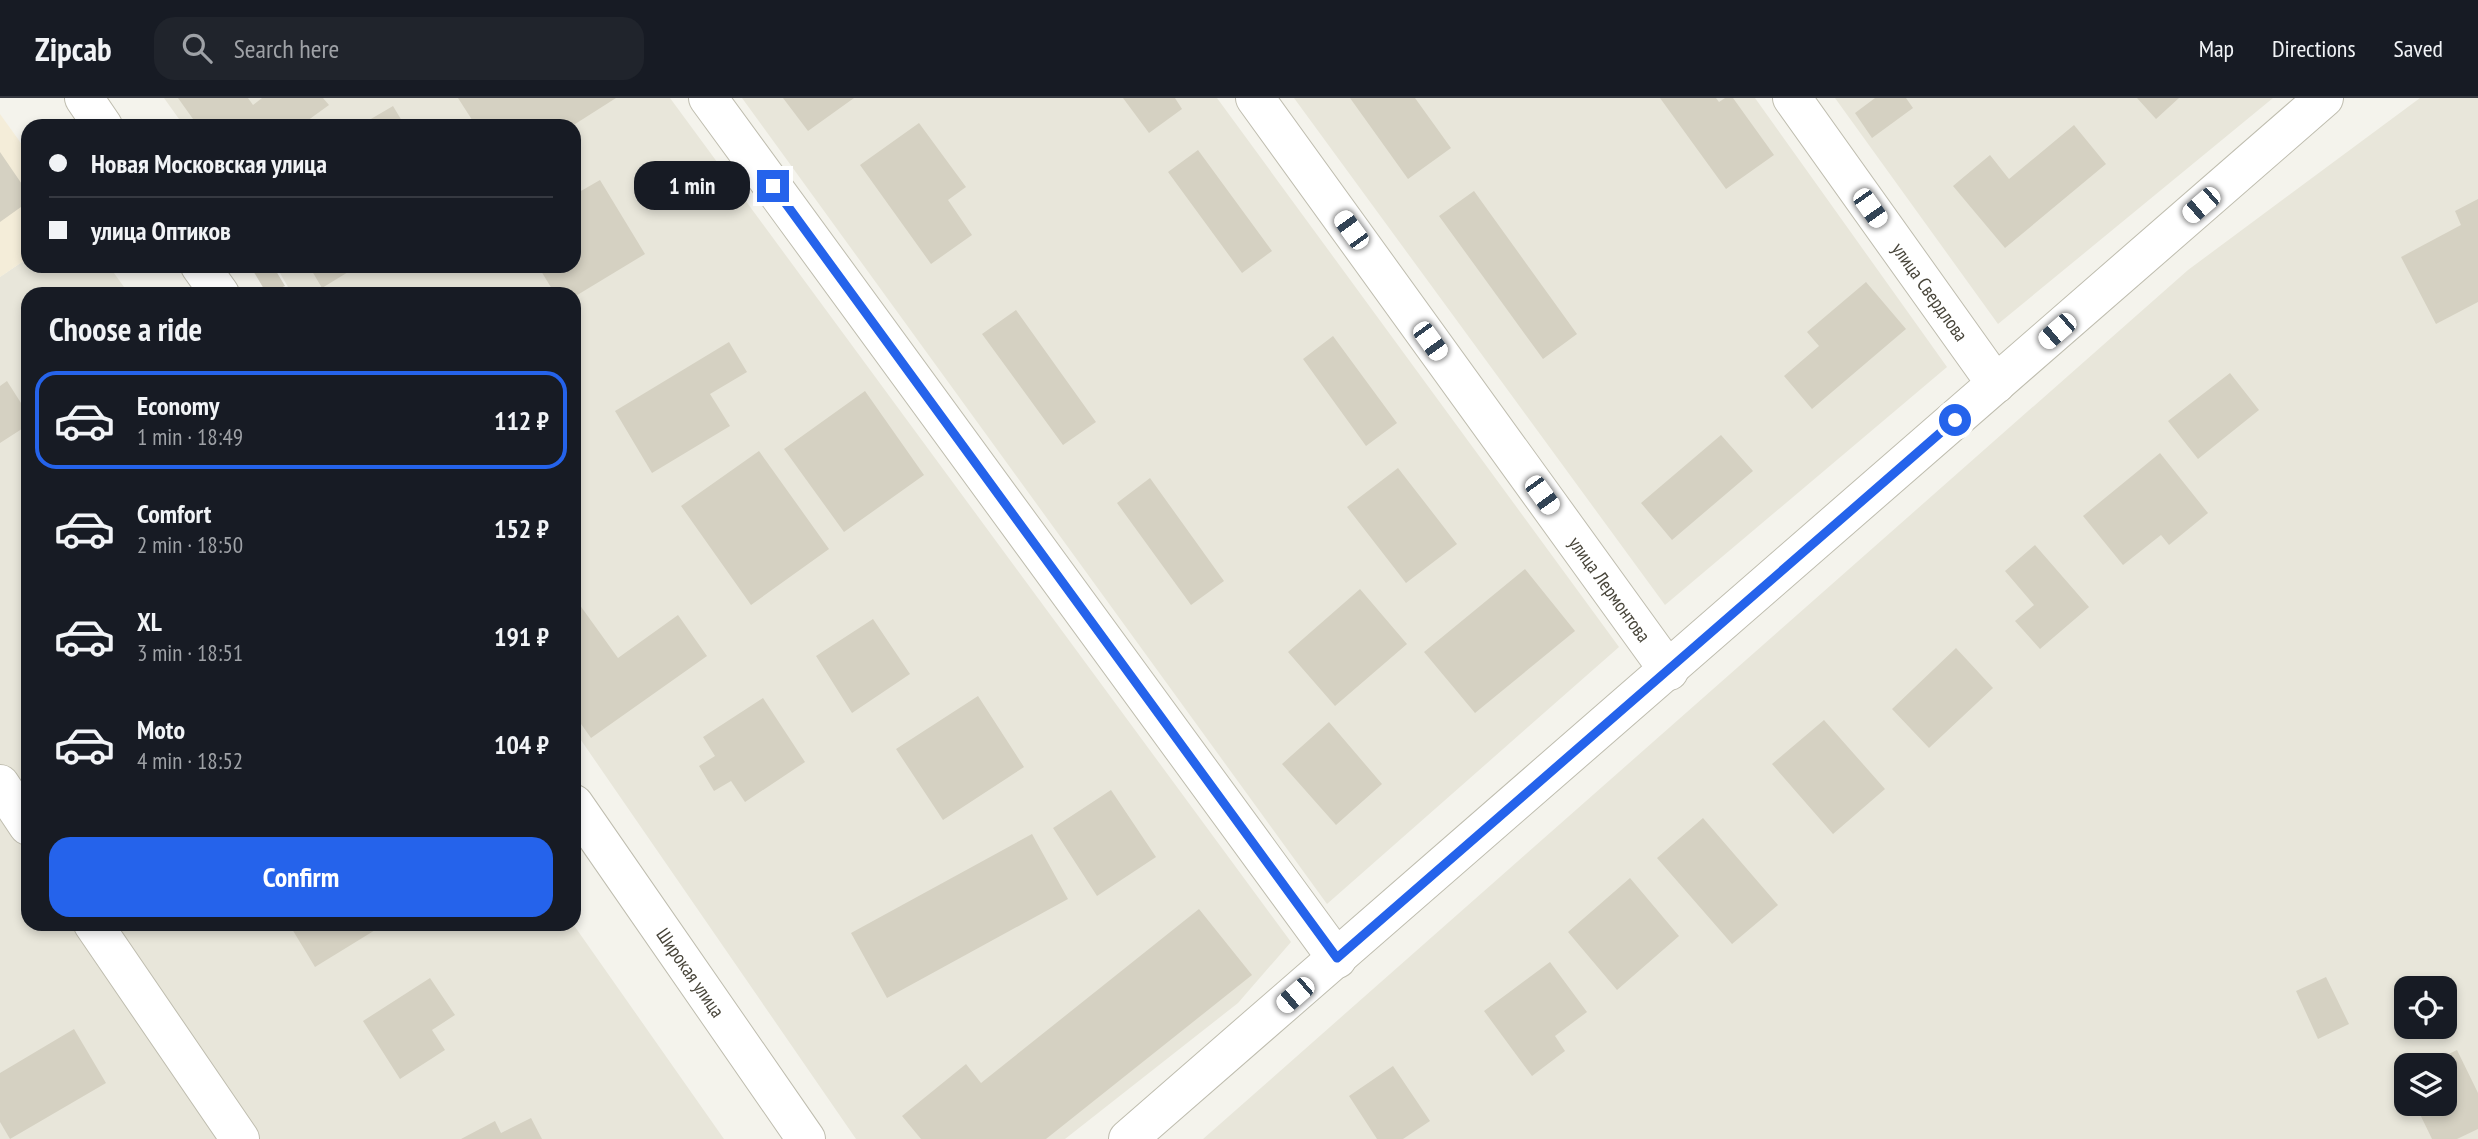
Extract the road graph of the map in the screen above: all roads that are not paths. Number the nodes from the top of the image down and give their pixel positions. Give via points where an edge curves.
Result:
1 (83, 98) edge
2 (708, 98) edge
3 (1255, 98) edge
4 (1792, 98) edge
5 (2324, 98) edge
6 (98, 119) edge
7 (1996, 384) junction
8 (1669, 671) junction
9 (0, 784) edge
10 (581, 814) edge
11 (21, 816) edge
12 (97, 931) edge
13 (1337, 958) junction
14 (222, 1134) edge
15 (806, 1139) edge
16 (1128, 1139) edge

1 - 6 street
2 - 13 street
3 - 8 street, улица Лермонтова
4 - 7 street, улица Свердлова
5 - 7 street
7 - 8 street
8 - 13 street
9 - 11 street
10 - 15 street, Широкая улица
12 - 14 street
13 - 16 street

